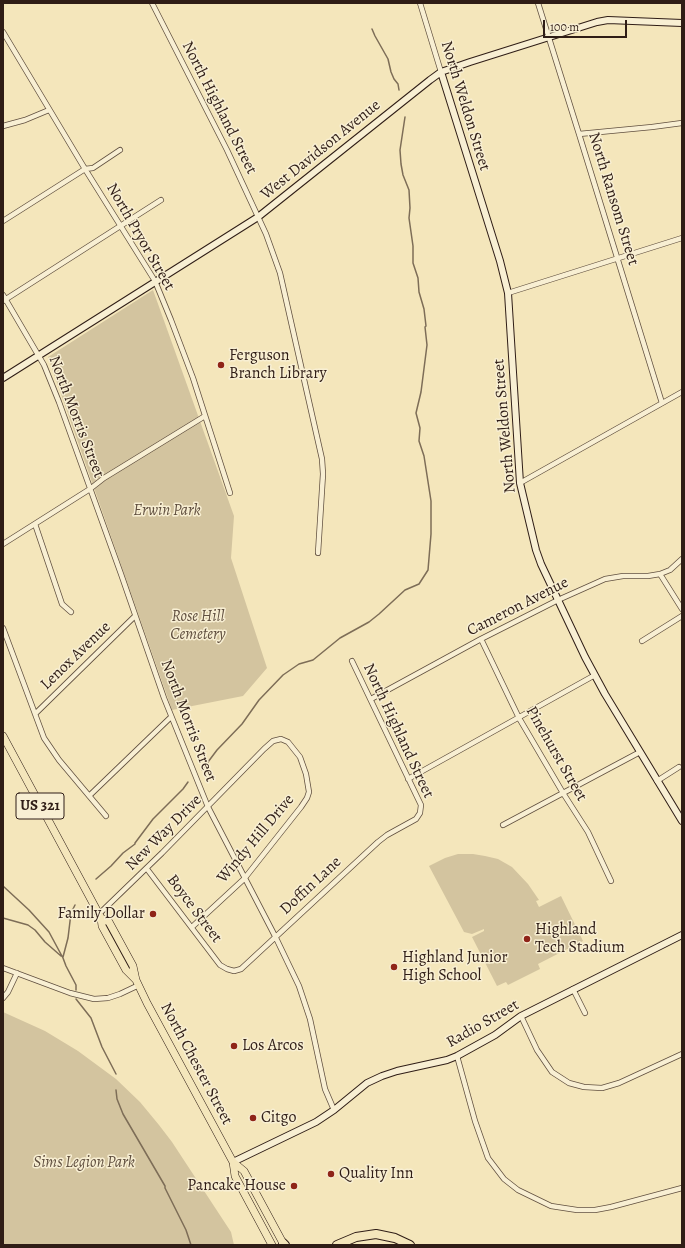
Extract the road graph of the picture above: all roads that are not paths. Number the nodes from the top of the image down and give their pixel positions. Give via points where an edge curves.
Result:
1 (152, 3) edge
2 (420, 3) edge
3 (538, 3) edge
4 (682, 23) edge
5 (3, 32) edge
6 (548, 36) junction
7 (5, 40) edge
8 (441, 72) junction
9 (49, 110) junction
10 (682, 123) edge
11 (3, 126) edge
12 (579, 134) junction
13 (120, 150) dead end
14 (85, 169) junction
15 (161, 200) dead end
16 (258, 217) junction
17 (3, 221) edge
18 (120, 226) junction
19 (682, 238) edge
20 (617, 259) junction
21 (155, 281) junction
22 (508, 293) junction
23 (3, 294) edge
24 (4, 300) edge
25 (39, 356) junction
26 (3, 378) edge
27 (682, 392) edge
28 (662, 403) junction
29 (205, 416) junction
30 (520, 484) junction
31 (90, 488) junction
32 (230, 493) dead end
33 (35, 524) junction
34 (3, 544) edge
35 (318, 553) dead end
36 (682, 559) edge
37 (660, 574) junction
38 (558, 600) junction
39 (682, 609) edge
40 (71, 612) dead end
41 (136, 616) junction
42 (682, 616) edge
43 (3, 628) edge
44 (481, 639) junction
45 (642, 641) dead end
46 (352, 661) dead end
47 (595, 675) junction
48 (371, 699) junction
49 (35, 714) junction
50 (171, 717) junction
51 (519, 718) junction
52 (3, 736) edge
53 (281, 739) joint
54 (640, 752) junction
55 (679, 767) dead end
56 (408, 779) junction
57 (657, 781) junction
58 (563, 793) junction
59 (89, 796) junction
60 (208, 807) junction
61 (420, 813) joint
62 (680, 814) edge
63 (106, 816) dead end
64 (682, 821) edge
65 (503, 825) dead end
66 (147, 869) junction
67 (244, 878) junction
68 (611, 881) dead end
69 (100, 916) junction
70 (192, 927) junction
71 (682, 935) edge
72 (276, 938) junction
73 (220, 965) joint
74 (3, 968) edge
75 (17, 973) junction
76 (137, 982) junction
77 (573, 989) junction
78 (3, 998) edge
79 (586, 1013) dead end
80 (521, 1016) junction
81 (682, 1054) edge
82 (457, 1056) junction
83 (334, 1110) junction
84 (233, 1162) junction
85 (682, 1188) edge
86 (284, 1244) edge
87 (272, 1245) edge
88 (338, 1245) edge
89 (410, 1245) edge

1 - 16 street, North Highland Street
2 - 8 street, North Weldon Street
3 - 6 street, North Ransom Street
4 - 6 street, West Davidson Avenue via 608,20
5 - 7 street, North Pryor Street
6 - 8 street, West Davidson Avenue
6 - 12 street, North Ransom Street
7 - 9 street, North Pryor Street
8 - 16 street, West Davidson Avenue
8 - 22 street, North Weldon Street
9 - 11 street
9 - 14 street, North Pryor Street
10 - 12 street
12 - 20 street, North Ransom Street
13 - 14 street via 93,168
14 - 17 street
14 - 18 street, North Pryor Street
15 - 18 street
16 - 21 street, West Davidson Avenue
16 - 35 street, North Highland Street via 280,274 322,459
18 - 21 street, North Pryor Street
18 - 24 street
19 - 20 street
20 - 22 street
20 - 28 street, North Ransom Street
21 - 25 street, West Davidson Avenue
21 - 29 street, North Pryor Street
22 - 30 street, North Weldon Street
23 - 24 street, North Morris Street
24 - 25 street, North Morris Street
25 - 26 street, West Davidson Avenue
25 - 31 street, North Morris Street via 60,402
27 - 28 street
28 - 30 street
29 - 31 street
29 - 32 street, North Pryor Street
30 - 38 street, North Weldon Street via 536,550
31 - 33 street
31 - 41 street, North Morris Street
33 - 34 street
33 - 40 street via 62,604
36 - 37 street, Cameron Avenue via 670,570
37 - 38 street, Cameron Avenue via 610,578
37 - 39 street
38 - 44 street, Cameron Avenue
38 - 47 street, North Weldon Street
41 - 49 street, Lenox Avenue
41 - 50 street, North Morris Street
42 - 45 street
43 - 49 street
44 - 48 street, Cameron Avenue
44 - 51 street, Pinehurst Street
46 - 48 street, North Highland Street
47 - 51 street
47 - 54 street, North Weldon Street
48 - 56 street, North Highland Street
49 - 59 street via 48,745
50 - 59 street
50 - 60 street, North Morris Street
51 - 56 street
51 - 58 street, Pinehurst Street
52 - 69 main road, North Chester Street / US 321
53 - 60 street, New Way Drive via 273,741 264,749
53 - 67 street, Windy Hill Drive via 288,742 300,757 309,792 301,807
54 - 57 street, North Weldon Street
54 - 58 street
55 - 57 street
56 - 61 street, North Highland Street via 421,805
57 - 62 street, North Weldon Street
58 - 65 street
58 - 68 street, Pinehurst Street via 588,832
59 - 63 street
60 - 66 street, New Way Drive
60 - 67 street, North Morris Street
61 - 72 street, Doffin Lane via 416,819 378,842
62 - 64 street, North Weldon Street
66 - 69 street, New Way Drive
66 - 70 street, Boyce Street
67 - 70 street, Windy Hill Drive
67 - 72 street, North Morris Street
69 - 76 main road, North Chester Street / US 321 via 102,926 126,970
70 - 73 street, Boyce Street
71 - 77 street, Radio Street
72 - 73 street, Doffin Lane via 241,969 227,970
72 - 83 street, North Morris Street via 304,1000 326,1089
74 - 75 street
75 - 76 street via 94,999 120,994
75 - 78 street
76 - 84 main road, North Chester Street / US 321
77 - 79 street
77 - 80 street, Radio Street
80 - 81 street via 537,1050 552,1072 569,1083 584,1087 602,1088 619,1083
80 - 82 street, Radio Street via 495,1035
82 - 83 street, Radio Street via 382,1076 367,1084
82 - 85 street via 488,1158 504,1179 518,1190 550,1206 596,1210
83 - 84 street, Radio Street via 316,1122
84 - 86 main road, North Chester Street / US 321 via 244,1171
84 - 87 main road, North Chester Street / US 321 via 235,1176
88 - 89 highway via 356,1237 376,1234 395,1238

